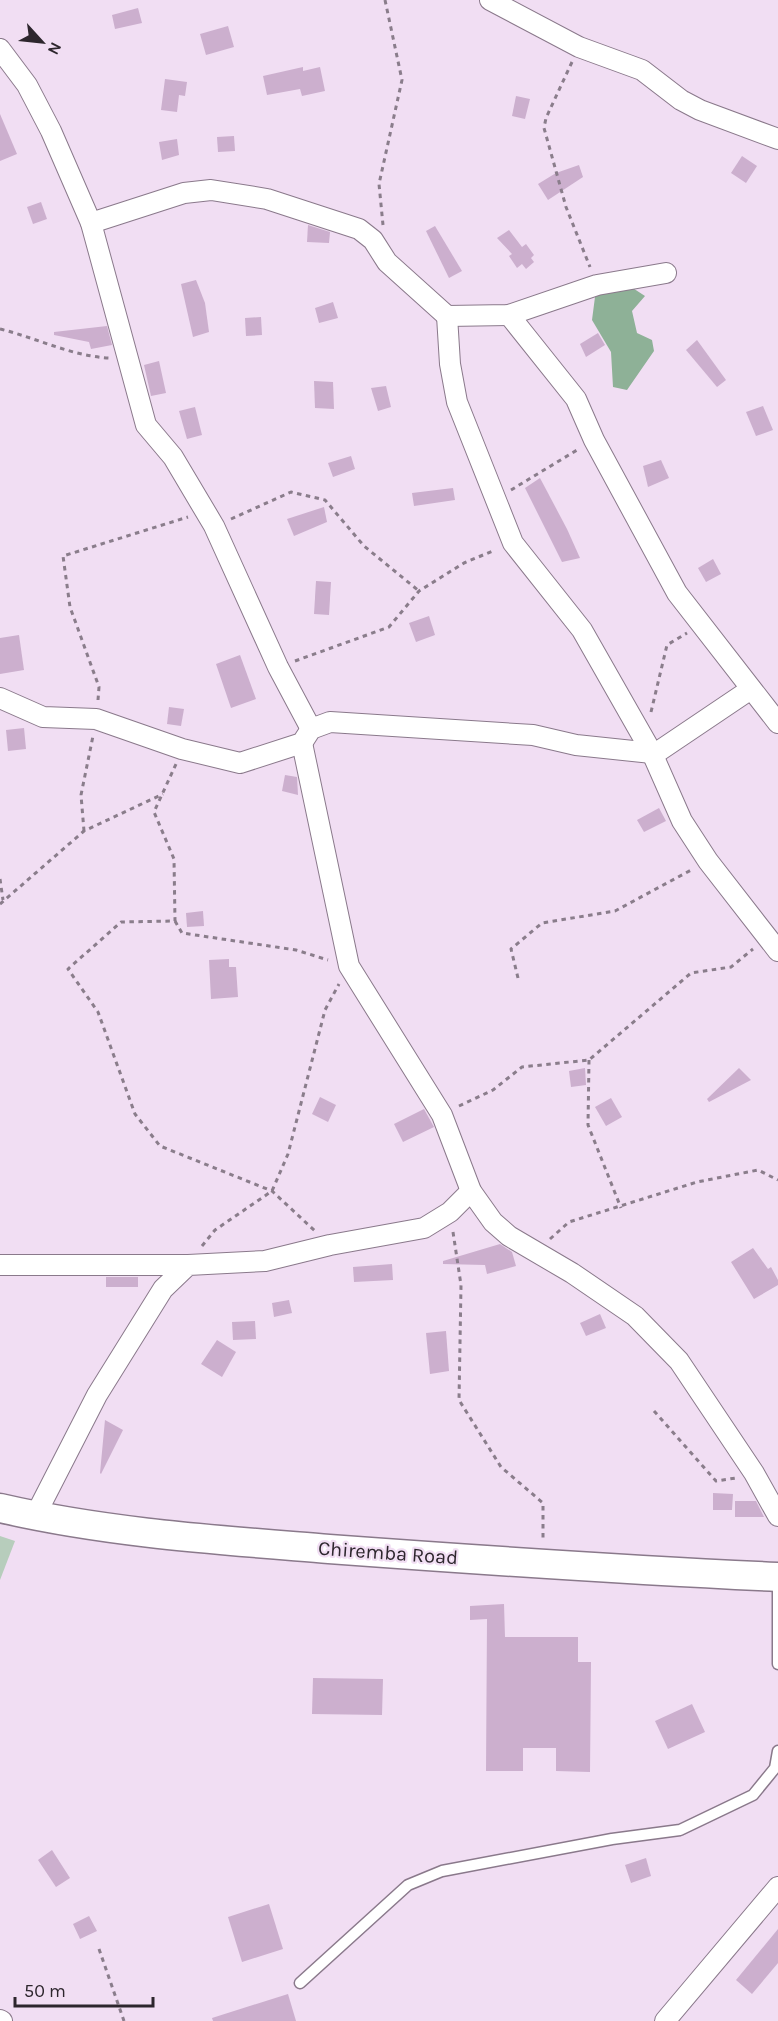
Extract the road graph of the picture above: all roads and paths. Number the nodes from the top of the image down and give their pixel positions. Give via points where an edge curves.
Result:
1 (386, 0) edge
2 (490, 0) edge
3 (579, 48) junction
4 (0, 49) edge
5 (778, 139) edge
6 (91, 223) junction
7 (387, 262) junction
8 (666, 273) dead end
9 (597, 285) junction
10 (509, 315) junction
11 (447, 316) junction
12 (0, 329) edge
13 (129, 359) junction
14 (594, 440) junction
15 (496, 498) junction
16 (209, 519) junction
17 (513, 543) junction
18 (419, 591) junction
19 (701, 624) junction
20 (278, 667) junction
21 (751, 689) junction
22 (0, 698) edge
23 (96, 719) junction
24 (778, 723) edge
25 (306, 736) junction
26 (648, 747) junction
27 (182, 749) junction
28 (163, 794) junction
29 (84, 831) junction
30 (708, 861) junction
31 (0, 879) edge
32 (3, 900) junction
33 (0, 904) edge
34 (176, 921) junction
35 (772, 945) edge
36 (349, 966) junction
37 (518, 978) dead end
38 (589, 1060) junction
39 (442, 1115) junction
40 (778, 1180) edge
41 (272, 1191) junction
42 (471, 1191) junction
43 (621, 1208) junction
44 (450, 1212) junction
45 (330, 1245) junction
46 (537, 1251) junction
47 (0, 1265) edge
48 (189, 1265) junction
49 (654, 1411) dead end
50 (754, 1473) junction
51 (0, 1508) edge
52 (35, 1516) junction
53 (778, 1516) edge
54 (543, 1565) junction
55 (778, 1577) edge
56 (778, 1590) edge
57 (778, 1664) edge
58 (778, 1750) edge
59 (778, 1887) edge
60 (99, 1949) dead end
61 (300, 1983) dead end
62 (124, 2021) edge
63 (665, 2021) edge

1 - 7 path via 402,80 379,184
2 - 3 street
3 - 5 street via 642,70 700,110
3 - 9 path via 544,128 566,207
4 - 6 street via 27,85
6 - 7 street via 184,193 211,190 267,199 359,229 373,240
6 - 13 street
7 - 11 street
8 - 9 street
9 - 10 street
10 - 11 street
10 - 14 street via 576,399
11 - 15 street via 457,402
12 - 13 path via 75,354
13 - 16 street via 146,425 173,457
14 - 15 path
14 - 19 street via 677,592
15 - 17 street
16 - 18 path via 291,492 325,500 364,546
16 - 20 street
16 - 23 path via 63,556 70,607 99,687
17 - 18 path via 464,563
17 - 26 street via 582,630
18 - 20 path via 389,627
19 - 21 street
19 - 26 path via 667,645
20 - 25 street
21 - 24 street
21 - 26 street via 659,751
22 - 23 street via 49,718
23 - 27 street
23 - 29 path via 81,795
25 - 26 street via 330,722 354,722 532,735 576,745
25 - 27 street via 243,763
25 - 36 street
26 - 30 street via 682,821
27 - 28 path
28 - 29 path
28 - 34 path via 154,813 174,859
29 - 32 path
30 - 35 street
30 - 37 path via 615,911 542,923 511,949
31 - 32 path
32 - 33 path
34 - 36 path via 182,933 296,950
34 - 41 path via 121,922 68,969 98,1012 135,1114 160,1146
35 - 38 path via 730,967 691,973
36 - 39 street
36 - 41 path via 325,1010 288,1154
38 - 39 path via 522,1067 493,1090
38 - 43 path via 588,1125
39 - 42 street
40 - 43 path via 758,1170 697,1182
41 - 45 path
41 - 48 path via 214,1230
42 - 44 street
42 - 46 street via 508,1236
43 - 46 path via 569,1222
44 - 45 street via 424,1228
44 - 54 path via 461,1285 459,1400 501,1467 543,1503
45 - 48 street via 265,1261
46 - 50 street via 634,1316 679,1361
47 - 48 street
48 - 52 street via 163,1289 97,1395
49 - 50 path via 716,1481
50 - 53 street
51 - 52 main road, Chiremba Road
52 - 54 main road, Chiremba Road via 179,1537
54 - 55 main road, Chiremba Road
56 - 57 lane
58 - 61 lane via 775,1768 753,1795 680,1830 442,1870 408,1886
59 - 63 street
60 - 62 path

